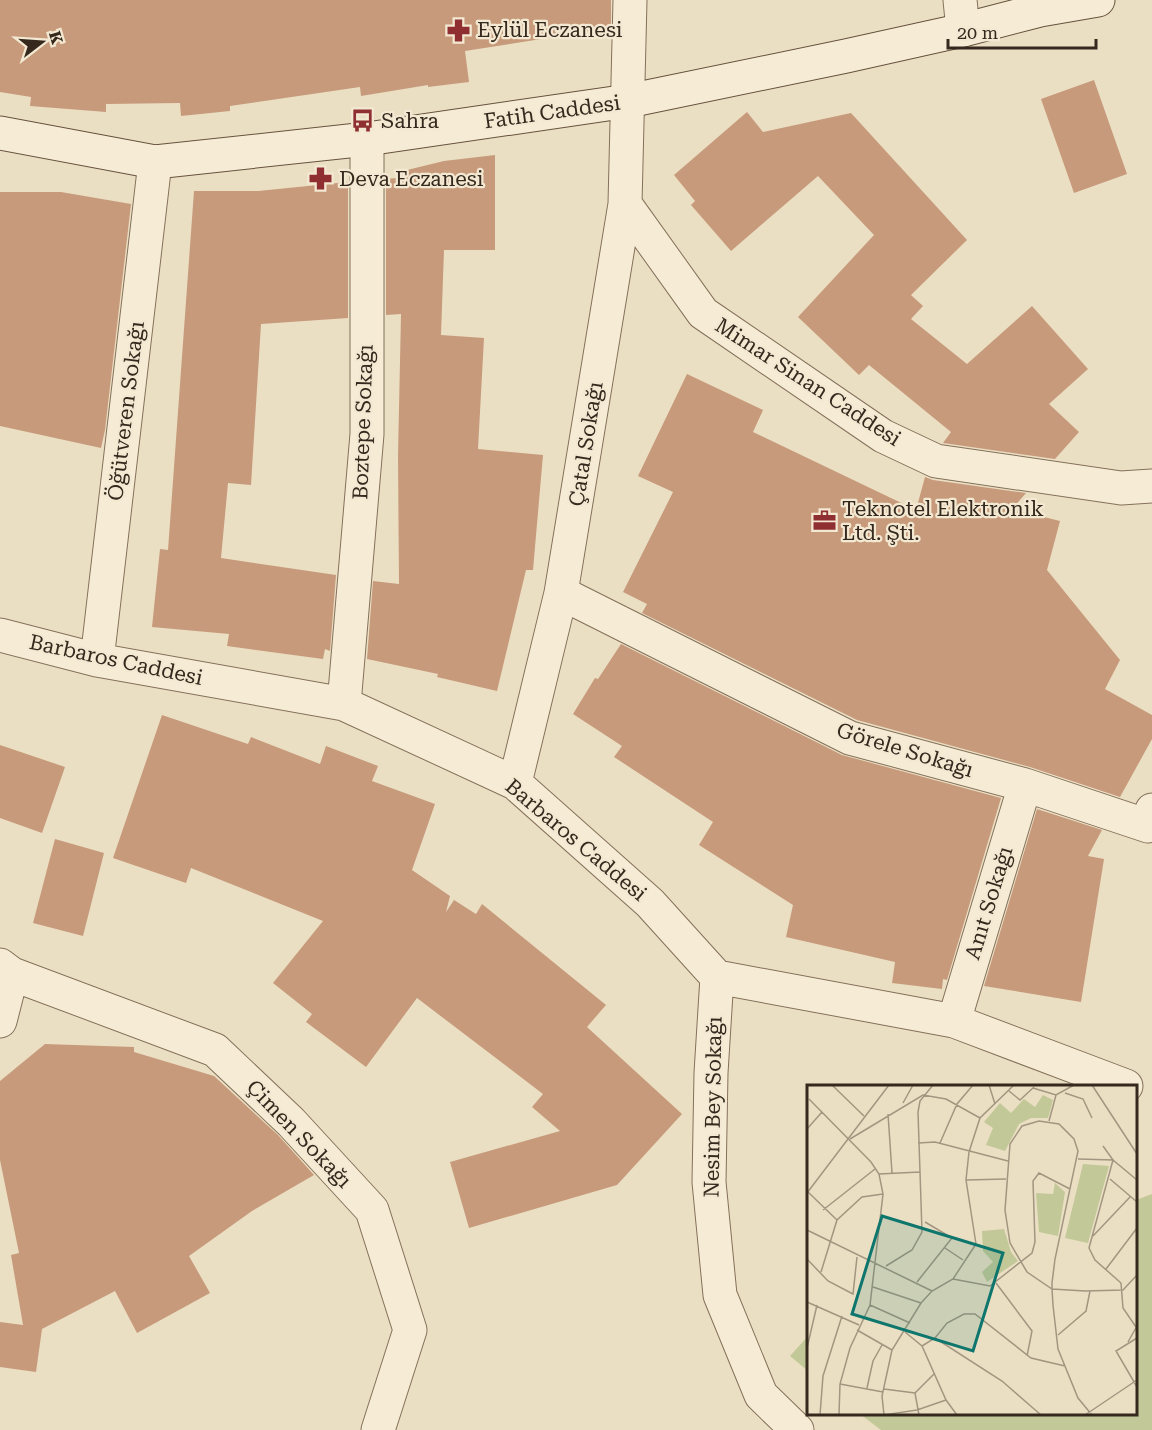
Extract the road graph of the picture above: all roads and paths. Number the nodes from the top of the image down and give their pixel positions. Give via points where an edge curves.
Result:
1 (630, 0) edge
2 (1098, 0) edge
3 (961, 15) edge
4 (628, 100) junction
5 (0, 133) edge
6 (367, 139) junction
7 (155, 162) junction
8 (625, 204) junction
9 (1152, 486) edge
10 (561, 593) junction
11 (0, 635) edge
12 (97, 660) junction
13 (344, 704) junction
14 (515, 783) junction
15 (1025, 785) junction
16 (1152, 810) edge
17 (6, 969) edge
18 (717, 976) junction
19 (0, 1021) edge
20 (954, 1021) junction
21 (1123, 1085) edge
22 (1137, 1090) edge
23 (1152, 1096) edge
24 (378, 1430) edge
25 (797, 1430) edge

1 - 4 street, Çatal Sokağı
2 - 3 street, Fatih Caddesi via 1040,10
3 - 4 street, Fatih Caddesi
4 - 6 street, Fatih Caddesi
4 - 8 street, Çatal Sokağı
5 - 7 street, Fatih Caddesi
6 - 7 street, Fatih Caddesi
6 - 13 street, Boztepe Sokağı via 367,434
7 - 12 street, Öğütveren Sokağı
8 - 9 street, Mimar Sinan Caddesi via 703,313 883,436 936,461 1121,488
8 - 10 street, Çatal Sokağı
10 - 14 street, Çatal Sokağı
10 - 15 street, Görele Sokağı via 850,738
11 - 12 street, Barbaros Caddesi
12 - 13 street, Barbaros Caddesi
13 - 14 street, Barbaros Caddesi
14 - 18 street, Barbaros Caddesi via 651,903
15 - 16 street, Görele Sokağı via 1148,826
15 - 20 street, Anıt Sokağı
17 - 19 street, Çimen Sokağı
17 - 24 street, Çimen Sokağı via 215,1050 291,1122 372,1210 410,1330
18 - 20 street
18 - 25 street, Nesim Bey Sokağı via 709,1182 720,1295 761,1395
20 - 21 street
22 - 23 street

